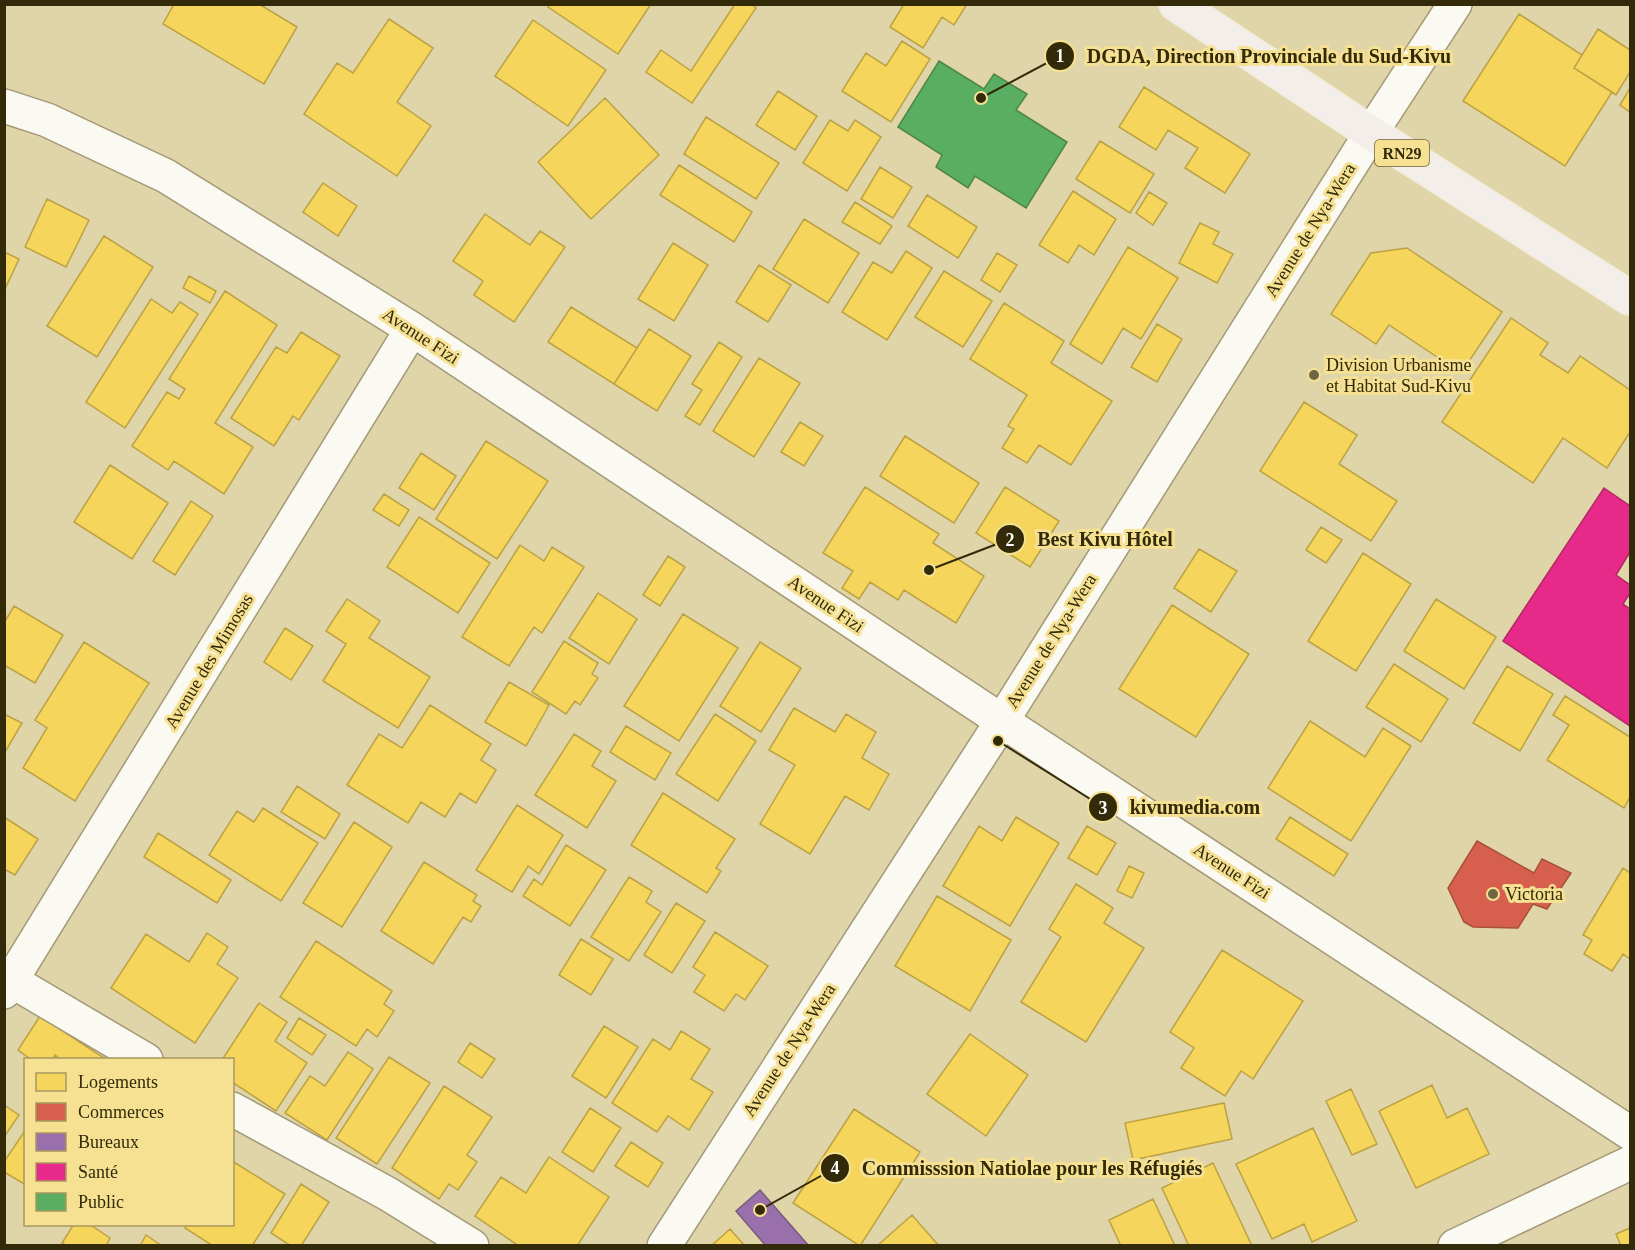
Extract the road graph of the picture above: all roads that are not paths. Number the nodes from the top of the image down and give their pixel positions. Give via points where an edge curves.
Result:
1 (1176, 4) edge
2 (1455, 4) edge
3 (4, 106) edge
4 (1371, 133) junction
5 (1630, 298) edge
6 (412, 329) junction
7 (1002, 721) junction
8 (8, 986) edge
9 (144, 1058) edge
10 (234, 1110) edge
11 (1630, 1133) edge
12 (1630, 1163) edge
13 (472, 1245) edge
14 (664, 1245) edge
15 (1455, 1245) edge

1 - 4 main road, RN29
2 - 4 street, Avenue de Nya-Wera
3 - 6 street, Avenue Fizi via 47,120 166,176
4 - 5 main road, RN29
4 - 7 street, Avenue de Nya-Wera
6 - 7 street, Avenue Fizi
6 - 8 street, Avenue des Mimosas
7 - 11 street, Avenue Fizi
7 - 14 street, Avenue de Nya-Wera
8 - 9 street
10 - 13 street
12 - 15 street

